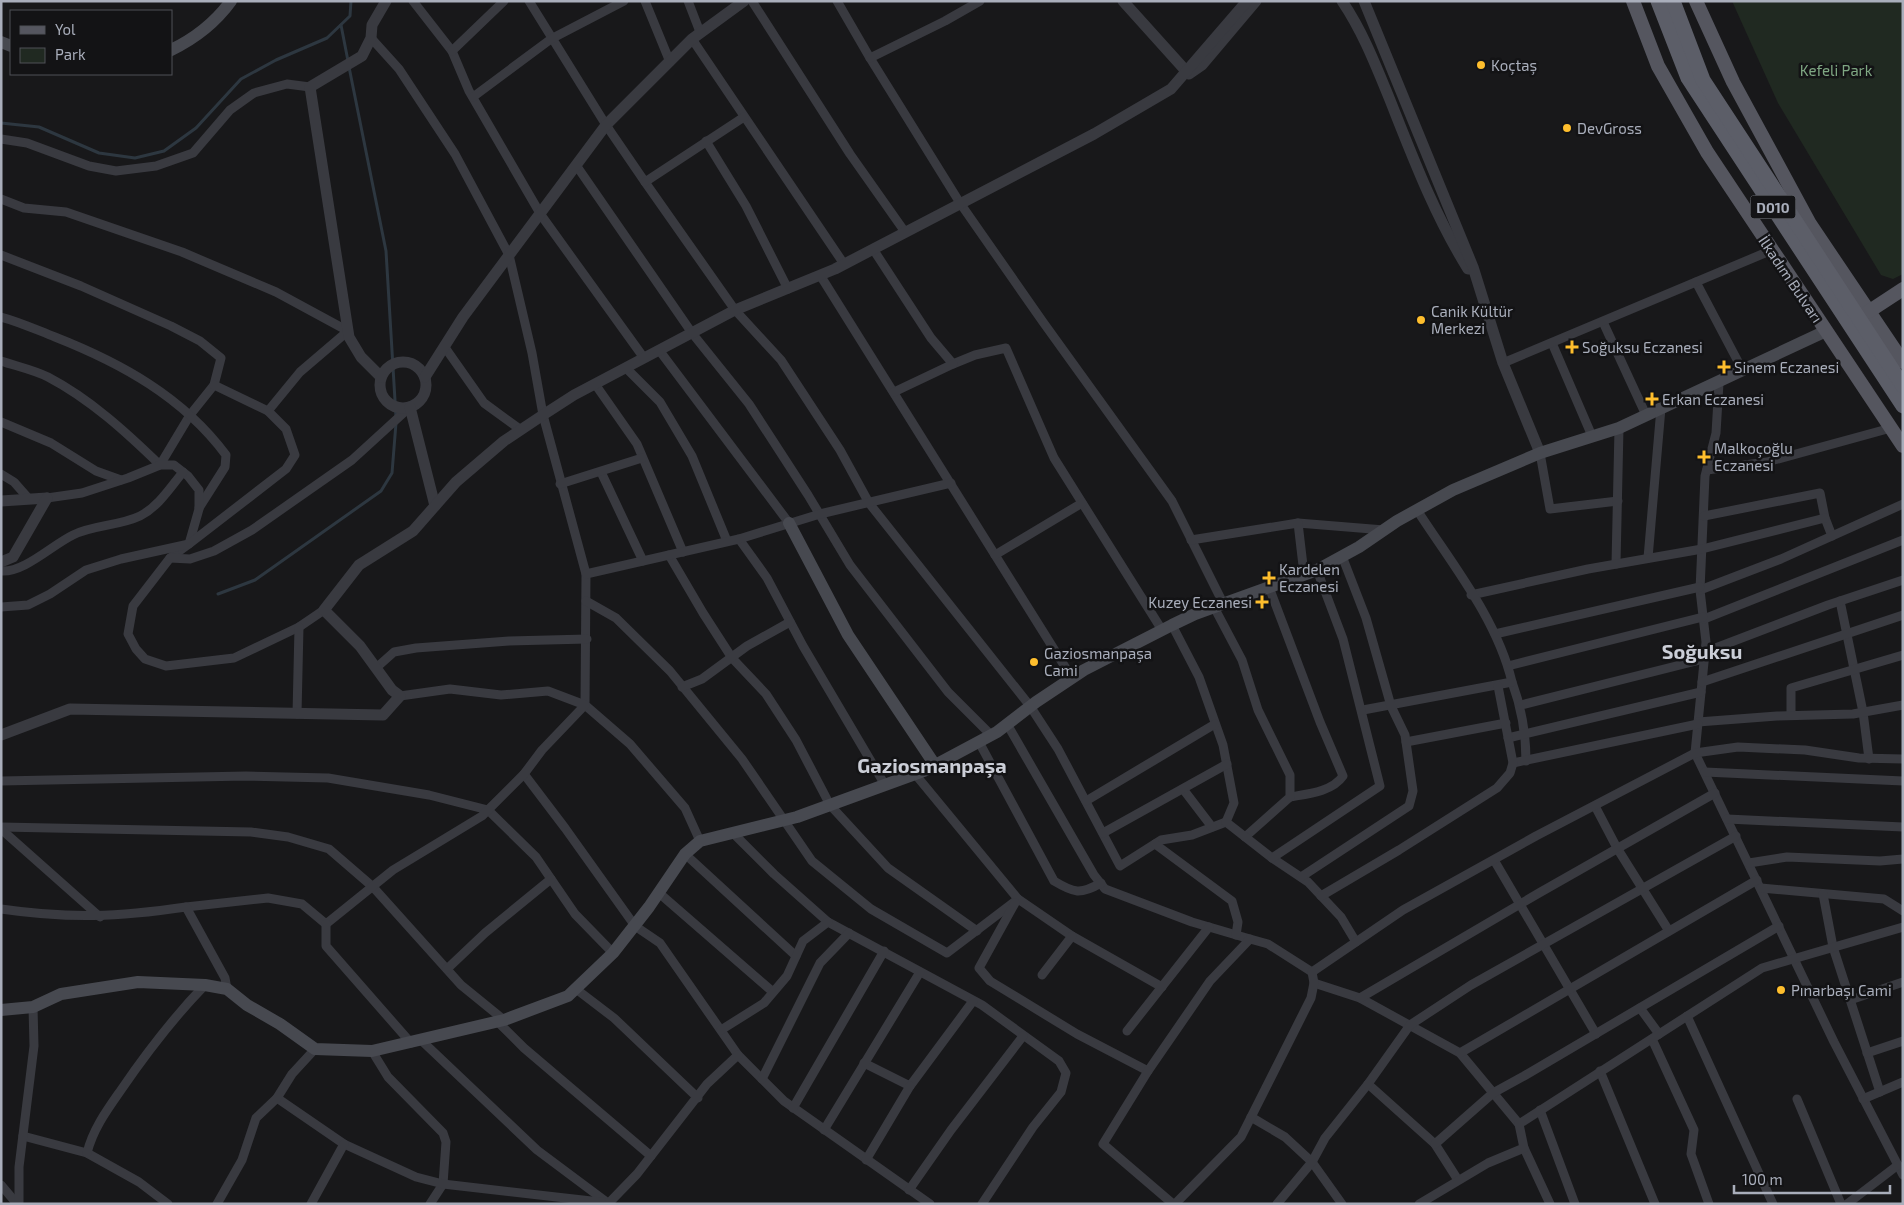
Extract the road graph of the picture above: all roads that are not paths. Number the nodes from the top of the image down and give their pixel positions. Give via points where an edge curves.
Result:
1 (231, 1) edge
2 (386, 1) edge
3 (413, 1) edge
4 (504, 1) edge
5 (530, 1) edge
6 (624, 1) edge
7 (645, 1) edge
8 (688, 1) edge
9 (744, 1) edge
10 (752, 1) edge
11 (837, 1) edge
12 (980, 1) edge
13 (1122, 1) edge
14 (1247, 1) edge
15 (1256, 1) edge
16 (1342, 1) edge
17 (1364, 1) edge
18 (1633, 1) edge
19 (1658, 1) edge
20 (1673, 1) edge
21 (1696, 1) edge
22 (696, 36) junction
23 (371, 38) junction
24 (551, 39) junction
25 (172, 50) edge
26 (452, 51) junction
27 (870, 58) junction
28 (670, 62) junction
29 (1186, 71) junction
30 (1175, 84) junction
31 (310, 87) junction
32 (472, 97) junction
33 (744, 117) junction
34 (606, 125) junction
35 (1, 140) edge
36 (706, 141) junction
37 (576, 165) junction
38 (645, 182) junction
39 (1, 199) edge
40 (960, 203) junction
41 (540, 215) junction
42 (905, 232) junction
43 (873, 249) junction
44 (1772, 250) junction
45 (1, 254) edge
46 (509, 255) junction
47 (844, 264) junction
48 (820, 275) junction
49 (1696, 282) junction
50 (788, 289) junction
51 (1903, 289) edge
52 (1483, 294) junction
53 (736, 310) junction
54 (1868, 312) junction
55 (1, 317) edge
56 (1602, 322) junction
57 (348, 331) junction
58 (1826, 331) junction
59 (692, 333) junction
60 (1552, 343) junction
61 (444, 346) junction
62 (659, 350) junction
63 (644, 358) junction
64 (1, 362) edge
65 (1903, 362) edge
66 (1503, 363) junction
67 (953, 364) junction
68 (626, 368) junction
69 (1744, 371) junction
70 (381, 377) junction
71 (425, 377) junction
72 (1719, 383) junction
73 (595, 384) junction
74 (214, 385) junction
75 (1903, 386) edge
76 (894, 392) junction
77 (1903, 406) edge
78 (410, 407) junction
79 (1661, 408) junction
80 (268, 411) junction
81 (190, 415) junction
82 (543, 415) junction
83 (1646, 415) junction
84 (1, 422) edge
85 (1619, 428) junction
86 (1890, 428) junction
87 (521, 430) junction
88 (1592, 436) junction
89 (1903, 446) edge
90 (1540, 452) junction
91 (642, 458) junction
92 (160, 465) junction
93 (1707, 470) junction
94 (183, 472) junction
95 (601, 472) junction
96 (1, 474) edge
97 (121, 480) junction
98 (950, 483) junction
99 (560, 484) junction
100 (46, 498) junction
101 (29, 499) junction
102 (1, 501) edge
103 (1618, 501) junction
104 (869, 503) junction
105 (1082, 503) junction
106 (1903, 504) edge
107 (435, 506) junction
108 (199, 509) junction
109 (1417, 510) junction
110 (820, 514) junction
111 (1704, 516) junction
112 (1825, 518) junction
113 (1298, 523) junction
114 (789, 524) junction
115 (1384, 530) junction
116 (1832, 536) junction
117 (739, 538) junction
118 (1191, 540) junction
119 (1903, 540) edge
120 (728, 541) junction
121 (190, 544) junction
122 (1702, 549) junction
123 (683, 552) junction
124 (669, 554) junction
125 (995, 555) junction
126 (1342, 556) junction
127 (170, 558) junction
128 (1648, 558) junction
129 (643, 561) junction
130 (1, 562) edge
131 (1616, 564) junction
132 (1317, 570) junction
133 (1, 571) edge
134 (586, 574) junction
135 (1304, 574) junction
136 (1903, 580) edge
137 (1269, 587) junction
138 (1700, 589) junction
139 (1471, 595) junction
140 (586, 601) junction
141 (1840, 601) junction
142 (1218, 605) junction
143 (1, 607) edge
144 (324, 610) junction
145 (1903, 615) edge
146 (1703, 618) junction
147 (790, 622) junction
148 (299, 627) junction
149 (1167, 628) junction
150 (1494, 634) junction
151 (1847, 634) junction
152 (586, 639) junction
153 (1903, 655) edge
154 (1705, 656) junction
155 (732, 658) junction
156 (1508, 666) junction
157 (376, 668) junction
158 (1854, 670) junction
159 (1072, 678) junction
160 (1512, 682) junction
161 (1702, 682) junction
162 (1498, 686) junction
163 (682, 687) junction
164 (1701, 692) junction
165 (400, 696) junction
166 (585, 705) junction
167 (1521, 705) junction
168 (1903, 705) edge
169 (1030, 706) junction
170 (1391, 706) junction
171 (1363, 710) junction
172 (1863, 712) junction
173 (298, 714) junction
174 (1791, 715) junction
175 (1506, 723) junction
176 (1698, 723) junction
177 (1007, 724) junction
178 (1215, 724) junction
179 (1526, 734) junction
180 (1, 735) edge
181 (992, 735) junction
182 (1508, 738) junction
183 (979, 742) junction
184 (1406, 742) junction
185 (1696, 753) junction
186 (1869, 758) junction
187 (1903, 759) edge
188 (1526, 760) junction
189 (1513, 763) junction
190 (1227, 764) junction
191 (935, 765) junction
192 (1704, 772) junction
193 (524, 774) junction
194 (915, 774) junction
195 (1, 781) edge
196 (1903, 781) edge
197 (885, 784) junction
198 (1183, 789) junction
199 (1715, 793) junction
200 (1290, 797) junction
201 (1086, 801) junction
202 (830, 805) junction
203 (1595, 806) junction
204 (488, 810) junction
205 (1727, 819) junction
206 (783, 820) junction
207 (1226, 822) junction
208 (1212, 827) junction
209 (1903, 827) edge
210 (1, 828) edge
211 (733, 833) junction
212 (1103, 833) junction
213 (1736, 836) junction
214 (1245, 838) junction
215 (700, 841) junction
216 (1155, 844) junction
217 (1617, 848) junction
218 (685, 854) junction
219 (1272, 858) junction
220 (1903, 859) edge
221 (1494, 860) junction
222 (1749, 863) junction
223 (1301, 877) junction
224 (551, 879) junction
225 (1101, 883) junction
226 (1759, 884) junction
227 (373, 887) junction
228 (1644, 888) junction
229 (659, 893) junction
230 (1823, 894) junction
231 (1321, 896) junction
232 (1018, 899) junction
233 (1519, 905) junction
234 (186, 907) junction
235 (1, 909) edge
236 (1903, 911) edge
237 (100, 917) junction
238 (828, 922) junction
239 (326, 924) junction
240 (635, 926) junction
241 (1779, 926) junction
242 (1210, 927) junction
243 (1903, 927) edge
244 (977, 931) junction
245 (1669, 931) junction
246 (849, 933) junction
247 (1236, 935) junction
248 (1072, 936) junction
249 (1250, 939) junction
250 (1356, 942) junction
251 (1543, 945) junction
252 (1833, 947) junction
253 (884, 951) junction
254 (613, 953) junction
255 (796, 956) junction
256 (1794, 958) junction
257 (447, 969) junction
258 (920, 972) junction
259 (1312, 972) junction
260 (1042, 975) dead end
261 (1903, 982) edge
262 (1314, 983) junction
263 (205, 985) junction
264 (1162, 987) junction
265 (228, 989) junction
266 (576, 989) junction
267 (1568, 989) junction
268 (773, 992) junction
269 (1360, 998) junction
270 (1850, 1000) junction
271 (974, 1001) junction
272 (33, 1007) junction
273 (1640, 1008) junction
274 (1, 1010) edge
275 (1687, 1016) junction
276 (501, 1021) junction
277 (1410, 1025) junction
278 (721, 1030) junction
279 (1127, 1031) dead end
280 (1596, 1034) junction
281 (1023, 1036) junction
282 (1655, 1036) junction
283 (1903, 1041) edge
284 (417, 1042) junction
285 (315, 1049) junction
286 (372, 1051) junction
287 (1460, 1053) junction
288 (1867, 1053) junction
289 (738, 1055) junction
290 (864, 1063) junction
291 (1148, 1071) junction
292 (1600, 1071) junction
293 (762, 1079) junction
294 (1903, 1082) edge
295 (1368, 1084) junction
296 (910, 1086) junction
297 (1880, 1092) junction
298 (1493, 1094) junction
299 (278, 1098) junction
300 (698, 1098) junction
301 (1797, 1098) dead end
302 (1863, 1099) junction
303 (793, 1108) junction
304 (1540, 1110) junction
305 (1251, 1118) junction
306 (1519, 1124) junction
307 (824, 1130) junction
308 (23, 1136) junction
309 (344, 1144) junction
310 (1435, 1144) junction
311 (1524, 1148) junction
312 (87, 1153) junction
313 (651, 1156) junction
314 (866, 1160) junction
315 (1312, 1162) junction
316 (1898, 1165) junction
317 (1903, 1175) edge
318 (1458, 1180) junction
319 (442, 1184) junction
320 (1, 1185) edge
321 (909, 1190) junction
322 (609, 1203) edge
323 (18, 1204) edge
324 (168, 1204) edge
325 (217, 1204) edge
326 (311, 1204) edge
327 (430, 1204) edge
328 (930, 1204) edge
329 (982, 1204) edge
330 (1174, 1204) edge
331 (1277, 1204) edge
332 (1342, 1204) edge
333 (1419, 1204) edge
334 (1550, 1204) edge
335 (1575, 1204) edge
336 (1654, 1204) edge
337 (1709, 1204) edge
338 (1773, 1204) edge
339 (1841, 1204) edge
340 (1847, 1204) edge

1 - 25 main road via 221,16 192,40
2 - 23 street via 372,25
3 - 26 street
4 - 26 street
5 - 24 street
6 - 24 street
7 - 28 street
8 - 22 street
9 - 22 street
10 - 42 street via 850,154
11 - 27 street
12 - 27 street via 945,22
13 - 29 street
14 - 29 street
15 - 30 street via 1202,65
16 - 52 street via 1354,18 1373,60 1446,234
17 - 52 street
18 - 44 main road, İlkadım Bulvarı via 1658,66 1706,152
19 - 77 highway, İlkadım Bulvarı / D010 via 1688,78
20 - 75 highway, D010 via 1703,80
21 - 54 main road via 1733,82 1810,224
22 - 28 street
22 - 33 street
23 - 31 street via 362,56
23 - 46 street via 399,68 456,154
24 - 32 street
24 - 34 street
26 - 32 street
27 - 40 street
28 - 34 street
29 - 30 street
30 - 40 street via 1094,134
31 - 35 street via 286,84 254,93 230,110 193,153 156,166 116,171 89,166 28,143
31 - 57 street
32 - 41 street
33 - 36 street
33 - 47 street
34 - 37 street
34 - 38 street
36 - 38 street
36 - 50 street via 746,206
37 - 41 street
37 - 59 street
38 - 53 street
39 - 57 street via 24,208 66,212 182,252 276,292
40 - 42 street
40 - 118 street via 1172,501
41 - 46 street
41 - 63 street
42 - 43 street
43 - 47 street
43 - 67 street via 931,338
44 - 49 street
44 - 58 main road, İlkadım Bulvarı
45 - 74 street via 81,286 200,341 220,358
46 - 61 street
46 - 82 street
47 - 48 street
48 - 50 street
48 - 76 street
49 - 56 street
49 - 69 street
50 - 53 street
51 - 54 main road
52 - 66 street
53 - 59 street
53 - 104 street via 781,360 840,450
54 - 65 main road
55 - 81 street via 91,351 146,381
56 - 60 street
56 - 83 street
57 - 70 street via 361,357
57 - 80 street via 300,372
58 - 69 main road
58 - 86 main road, İlkadım Bulvarı
59 - 62 street
59 - 110 street via 748,404
60 - 66 street
60 - 88 street
61 - 71 street
61 - 87 street via 484,403
62 - 63 street
62 - 114 street
63 - 68 street
64 - 92 street via 47,376 75,393 131,437
66 - 90 street
67 - 76 street
67 - 105 street via 1006,348 1054,458
68 - 73 street
68 - 120 street via 660,402 692,456
69 - 72 main road
70 - 71 street via 389,366 402,361 416,366
70 - 78 street via 381,392 389,404
71 - 78 street via 425,391
72 - 79 main road
72 - 93 street via 1716,433
73 - 82 street
73 - 91 street via 637,444
74 - 80 street
74 - 81 street
76 - 98 street
78 - 107 street
78 - 127 street via 352,460 252,530 214,551 190,559
79 - 83 main road
79 - 128 street
80 - 121 street via 286,429 295,455 286,469
81 - 92 street
81 - 108 street via 208,430 226,455 225,467
82 - 87 street
82 - 99 street
83 - 85 main road
84 - 97 street via 51,443 96,472
85 - 88 main road
85 - 103 street
86 - 89 main road, İlkadım Bulvarı
86 - 93 street via 1767,462
87 - 107 street via 456,482
88 - 90 main road
90 - 103 street via 1550,509
90 - 109 main road via 1453,490
91 - 95 street
91 - 123 street
92 - 94 street via 174,465
92 - 97 street
93 - 111 street
94 - 108 street via 199,490
94 - 133 street via 159,501 139,516 73,535 33,560 8,572
95 - 99 street
95 - 129 street
96 - 101 street via 14,482
97 - 100 street via 82,493
98 - 104 street
98 - 125 street
99 - 134 street
100 - 101 street
100 - 130 street via 13,557
101 - 102 street
103 - 131 street
104 - 110 street
104 - 169 street
105 - 125 street
105 - 149 street
106 - 116 street
107 - 144 street via 413,531 359,565
108 - 121 street
109 - 115 main road
109 - 139 street
110 - 114 street
110 - 181 street via 850,565 904,637 948,692
111 - 112 street via 1820,493
111 - 122 street
112 - 116 street
112 - 122 street
113 - 115 street
113 - 118 street
113 - 135 street
114 - 117 street
114 - 191 main road via 848,634
115 - 126 main road
116 - 138 street
117 - 120 street
117 - 147 street via 767,578
118 - 142 street
119 - 146 street
120 - 123 street
121 - 127 street
121 - 143 street via 86,570 28,605
122 - 128 street
122 - 138 street
123 - 124 street
124 - 129 street
124 - 155 street
125 - 159 street
126 - 132 main road
126 - 170 street via 1366,618
127 - 148 street via 133,606 128,634 145,658 166,666 234,658
128 - 131 street
129 - 134 street
131 - 139 street
132 - 135 main road
132 - 171 street via 1344,639
134 - 140 street
135 - 137 main road
136 - 141 street
137 - 142 main road
137 - 200 street via 1343,776 1338,783 1313,794
138 - 146 street
138 - 150 street
139 - 150 street
140 - 152 street
140 - 163 street via 616,618
141 - 151 street
141 - 154 street
142 - 149 main road
142 - 200 street via 1242,660 1258,710 1290,775
144 - 148 street
144 - 157 street via 360,646
145 - 151 street
146 - 154 street
146 - 156 street
147 - 155 street
147 - 197 street
148 - 173 street
149 - 159 main road
149 - 178 street via 1199,676
150 - 156 street
151 - 158 street
151 - 161 street
152 - 157 street via 416,648 394,652
152 - 166 street
153 - 158 street
154 - 161 street
154 - 167 street
155 - 163 street via 702,679
155 - 202 street via 766,694 796,740
156 - 160 street
157 - 165 street
158 - 172 street
158 - 174 street via 1790,688
159 - 169 main road
160 - 162 street
160 - 167 street
161 - 164 street
162 - 170 street
162 - 175 street
163 - 206 street via 742,759
164 - 176 street
164 - 179 street
165 - 166 street via 450,689 501,695 548,691
165 - 173 street via 383,715
166 - 193 street
166 - 215 street via 630,744 685,808
167 - 179 street
168 - 172 street
169 - 177 main road
169 - 201 street
170 - 171 street
170 - 184 street
171 - 219 street via 1380,786
172 - 174 street
172 - 186 street
173 - 180 street via 70,709
174 - 176 street
175 - 182 street
175 - 184 street
176 - 185 street
176 - 188 street
177 - 181 main road
177 - 225 street
178 - 190 street
178 - 201 street
179 - 182 street
179 - 188 street
181 - 183 main road
182 - 189 street
183 - 191 main road
183 - 225 street via 1054,882 1072,892 1088,890
184 - 223 street via 1413,791 1409,806
185 - 186 street via 1738,747 1805,750
185 - 192 street
185 - 203 street
186 - 187 street
188 - 189 street
189 - 231 street via 1510,773 1496,788
190 - 198 street
190 - 207 street via 1234,802
191 - 194 main road
192 - 196 street
192 - 199 street
193 - 204 street
193 - 240 street
194 - 197 main road
194 - 232 street
195 - 204 street via 246,776 328,778 428,795
197 - 202 main road
198 - 208 street
198 - 212 street
199 - 205 street
199 - 217 street
200 - 214 street
201 - 212 street
202 - 206 main road
202 - 244 street via 888,868
203 - 217 street
203 - 221 street
204 - 224 street via 536,857
204 - 227 street via 393,870
205 - 209 street
205 - 213 street
206 - 211 main road
206 - 244 street via 812,860 864,902 947,953
207 - 208 street
207 - 214 street
208 - 216 street
210 - 227 street via 251,832 288,837 329,849
210 - 237 street
211 - 215 main road
211 - 238 street
212 - 216 street via 1120,866
213 - 222 street
213 - 228 street
214 - 219 street
215 - 218 main road
216 - 247 street via 1232,901 1238,922
217 - 228 street
217 - 233 street
218 - 229 main road
218 - 255 street
219 - 223 street
220 - 222 street via 1787,857
221 - 233 street
221 - 250 street via 1403,910
222 - 226 street
223 - 231 street
224 - 254 street via 575,914
224 - 257 street
225 - 242 street via 1105,889
226 - 230 street
226 - 241 street
226 - 245 street
227 - 239 street
227 - 257 street
228 - 245 street
228 - 251 street
229 - 240 main road
229 - 268 street
230 - 236 street via 1884,899
230 - 252 street
231 - 250 street
232 - 244 street
232 - 248 street
232 - 291 street via 979,968 990,981 1077,1034
233 - 251 street
233 - 269 street
234 - 237 street
234 - 239 street via 268,898 302,904
234 - 265 street
235 - 237 street via 76,918
238 - 246 street
238 - 255 street via 803,941
239 - 284 street via 326,946
240 - 254 main road
240 - 278 street via 660,943
241 - 256 street
241 - 273 street
242 - 247 street
242 - 264 street
243 - 252 street
245 - 267 street
246 - 253 street
246 - 293 street via 820,963
247 - 249 street
248 - 260 street
248 - 264 street
249 - 259 street via 1268,944
249 - 291 street via 1210,981
250 - 259 street
251 - 267 street
251 - 277 street via 1471,985
252 - 256 street
252 - 270 street
253 - 258 street
253 - 303 street
254 - 266 main road
255 - 268 street via 787,976
256 - 275 street via 1762,968
256 - 302 street
257 - 276 street
258 - 271 street
258 - 290 street
259 - 262 street
261 - 270 street
262 - 269 street
262 - 305 street via 1311,998
263 - 265 main road
263 - 272 main road via 138,982 61,994
263 - 312 street via 154,1041 92,1134
264 - 279 street
265 - 285 main road
266 - 276 main road via 568,996
266 - 300 street via 614,1018
267 - 280 street
267 - 287 street
268 - 278 street via 764,1003
269 - 277 street
270 - 288 street
271 - 281 street
271 - 296 street
272 - 274 main road
272 - 308 street via 34,1046
273 - 280 street
273 - 282 street
275 - 282 street
275 - 338 street
276 - 284 main road
276 - 313 street via 524,1048
277 - 287 street
277 - 295 street
278 - 289 street
280 - 298 street
281 - 321 street
281 - 329 street via 1059,1061 1066,1073 1061,1092 1033,1127
282 - 292 street
282 - 337 street via 1694,1130 1691,1154
283 - 288 street
284 - 286 main road
284 - 322 street via 537,1150
285 - 286 main road
285 - 299 street via 292,1074
286 - 319 street via 388,1077 442,1133 446,1142
287 - 298 street
288 - 297 street
289 - 293 street
289 - 300 street
290 - 296 street
290 - 307 street
291 - 330 street via 1103,1144
292 - 304 street
292 - 336 street
293 - 303 street
294 - 297 street
295 - 310 street
295 - 315 street via 1325,1138
296 - 314 street
297 - 302 street
298 - 306 street
298 - 310 street
299 - 309 street
299 - 325 street via 256,1118 242,1160
300 - 313 street
301 - 339 street
302 - 316 street
303 - 307 street
304 - 306 street
304 - 335 street
305 - 315 street via 1285,1137
305 - 330 street via 1241,1138
306 - 311 street
307 - 314 street
308 - 312 street
308 - 323 street
309 - 319 street via 416,1177
309 - 326 street
310 - 318 street
311 - 318 street
311 - 334 street
312 - 324 street via 139,1182
313 - 322 street
314 - 321 street
315 - 331 street
315 - 332 street
316 - 317 street
316 - 340 street
318 - 333 street
319 - 322 street
319 - 327 street
320 - 323 street
321 - 328 street

